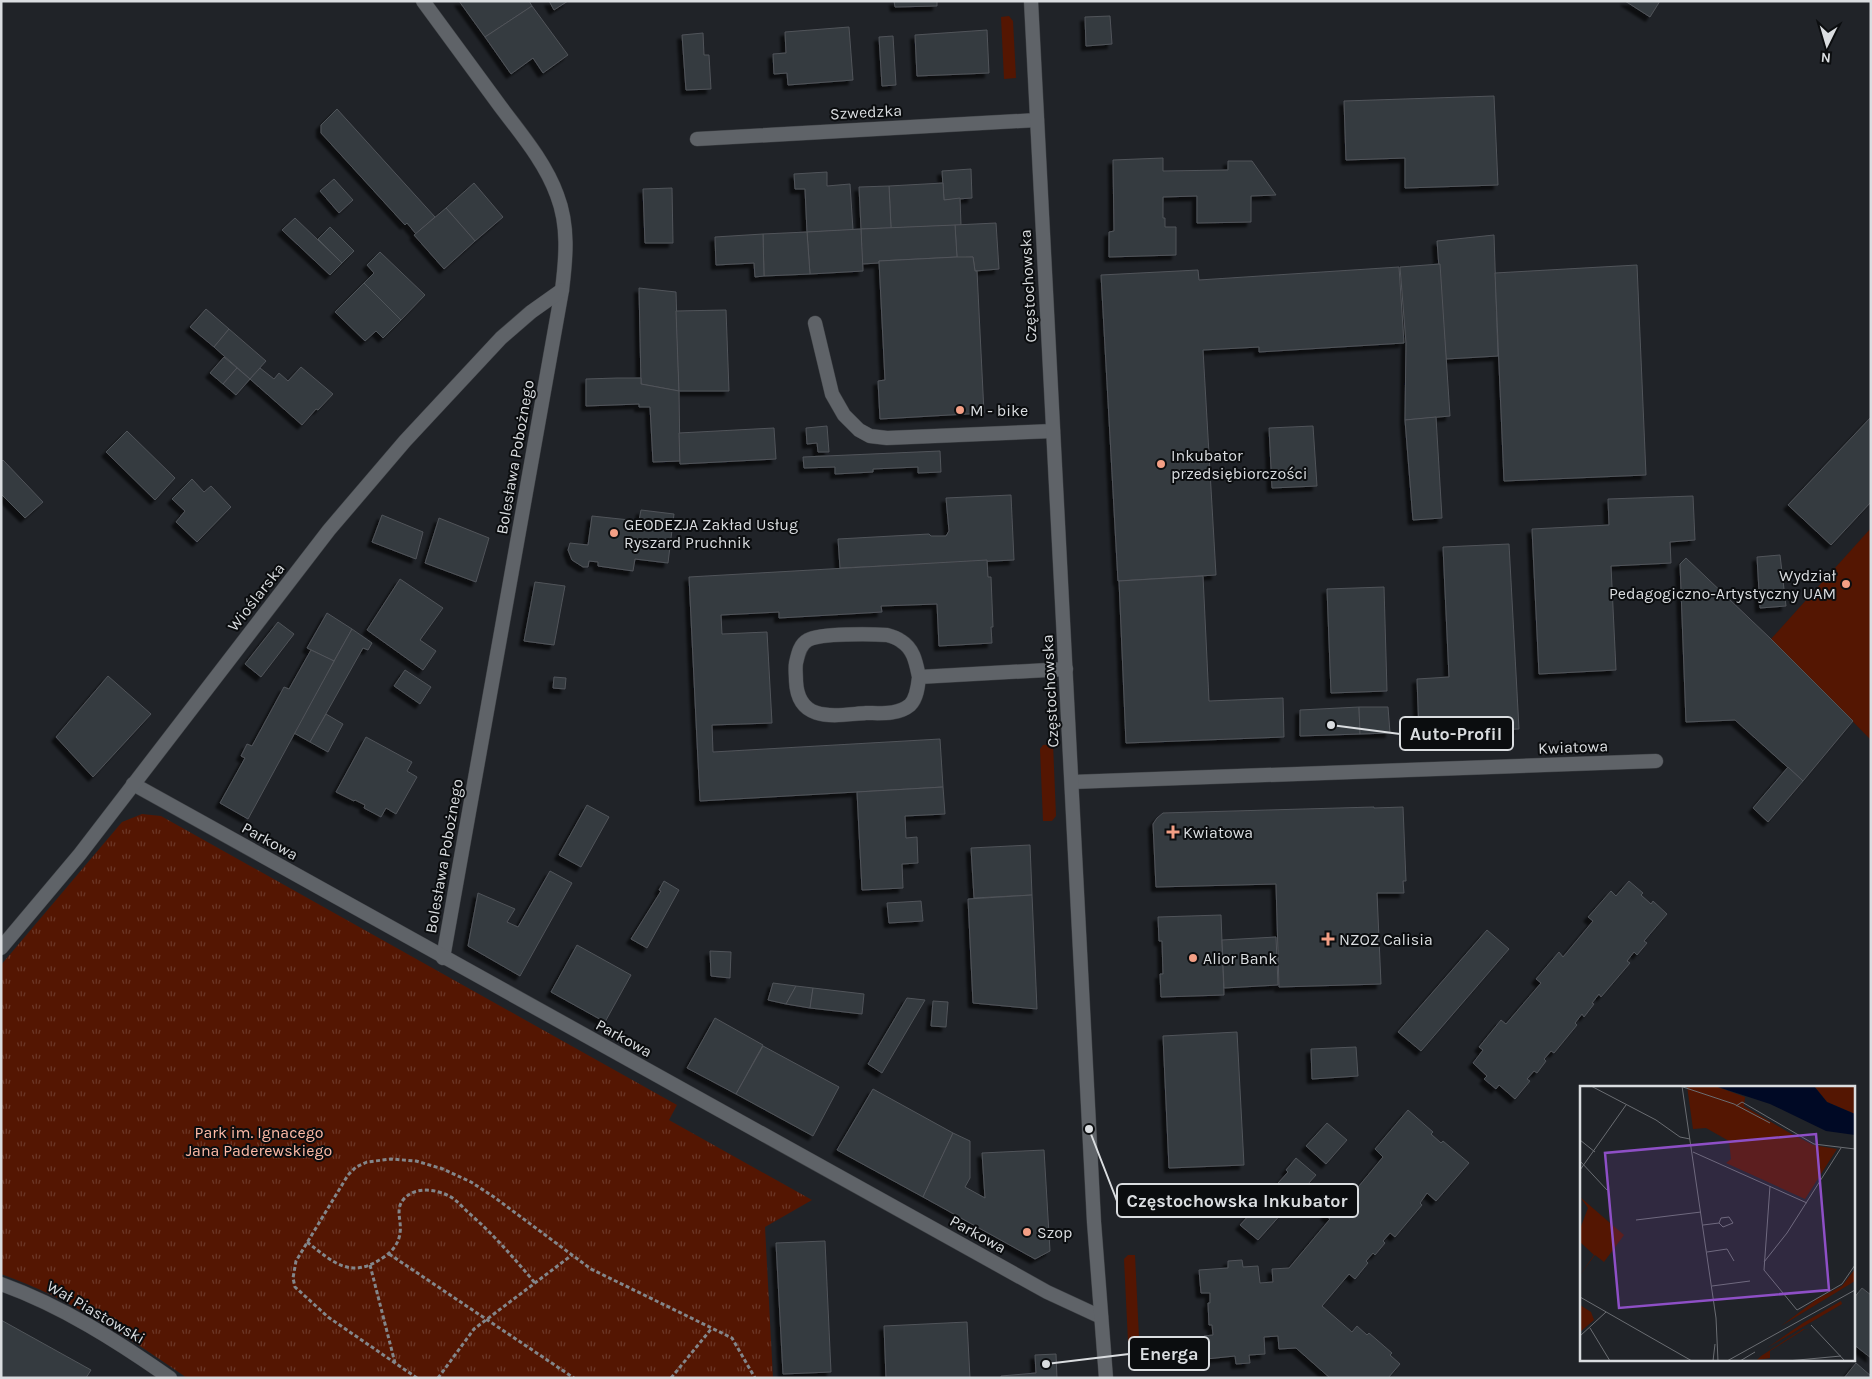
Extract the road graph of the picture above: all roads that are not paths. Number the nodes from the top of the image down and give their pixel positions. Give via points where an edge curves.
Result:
1 (423, 1) edge
2 (1031, 1) edge
3 (1037, 120) junction
4 (697, 139) dead end
5 (562, 290) junction
6 (816, 323) dead end
7 (1053, 431) junction
8 (1066, 669) junction
9 (919, 677) junction
10 (1656, 761) dead end
11 (1072, 782) junction
12 (133, 784) junction
13 (1, 948) edge
14 (443, 958) junction
15 (1, 1284) edge
16 (1101, 1317) junction
17 (170, 1378) edge
18 (1106, 1378) edge

1 - 5 street, Bolesława Pobożnego via 525,138 548,175 558,196 565,226
2 - 3 street, Częstochowska
3 - 4 street, Szwedzka
3 - 7 street, Częstochowska
5 - 12 street, Wioślarska via 501,338 405,441 330,530
5 - 14 street, Bolesława Pobożnego
6 - 7 street via 832,394 844,415 870,436
7 - 8 street, Częstochowska
8 - 9 street
8 - 11 street, Częstochowska
9 - 9 street via 910,649 889,636 820,636 807,640 800,648 795,665 797,693 802,704 812,712 825,715 898,712 910,704 918,692
10 - 11 street, Kwiatowa
11 - 16 street, Częstochowska
12 - 13 street, Wioślarska via 80,854
12 - 14 street, Parkowa
14 - 16 street, Parkowa via 1053,1295
15 - 17 street, Wał Piastowski via 71,1315
16 - 18 street, Częstochowska

